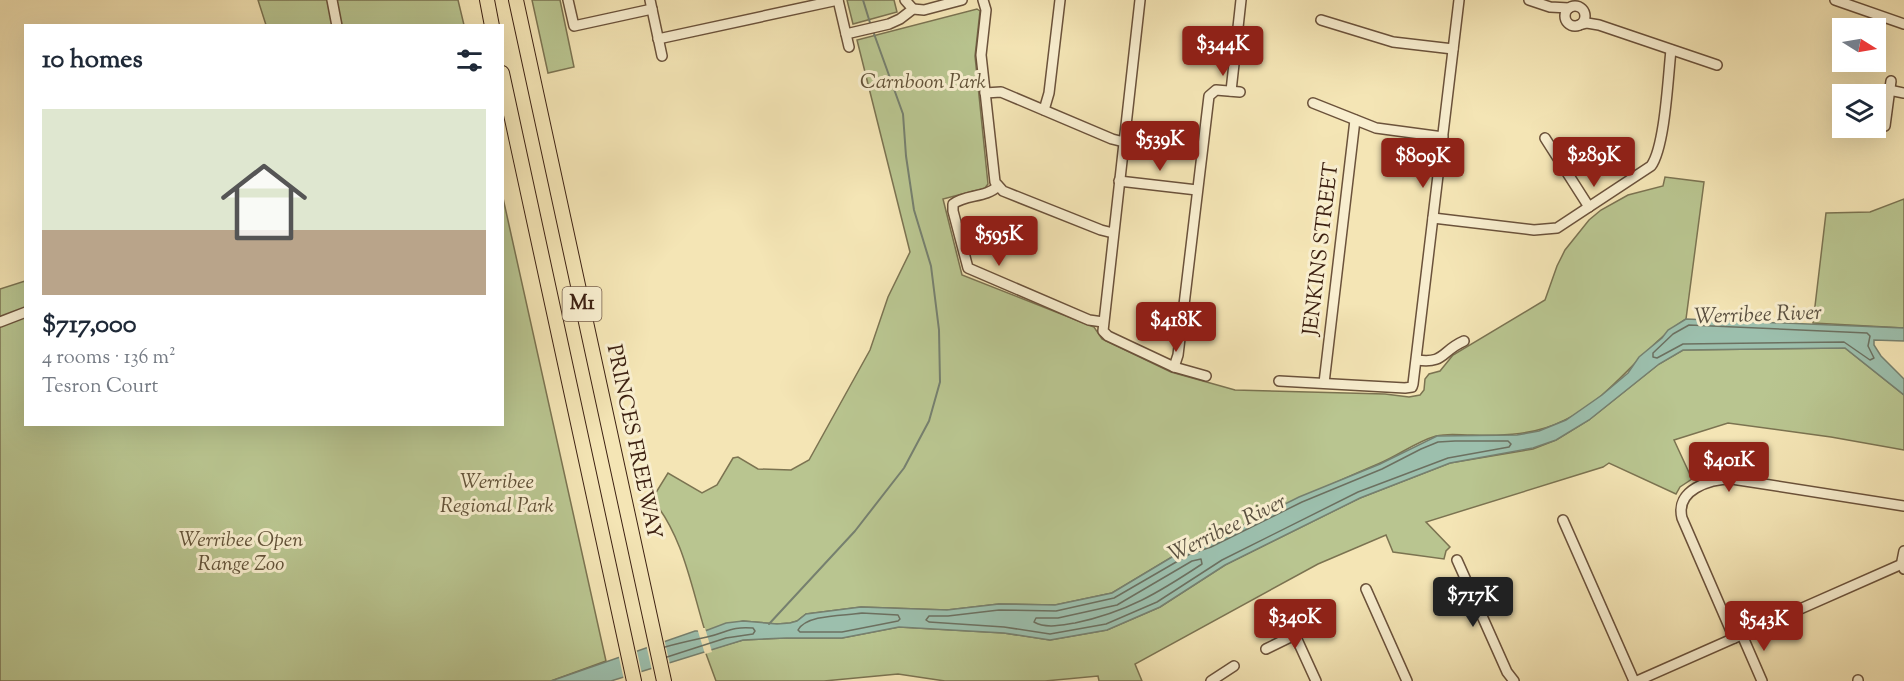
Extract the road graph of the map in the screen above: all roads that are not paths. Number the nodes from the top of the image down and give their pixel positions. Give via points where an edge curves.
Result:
1 (332, 0) edge
2 (487, 0) edge
3 (516, 0) edge
4 (568, 0) edge
5 (838, 0) edge
6 (905, 0) edge
7 (962, 0) edge
8 (983, 0) edge
9 (1060, 0) edge
10 (1140, 0) edge
11 (1241, 0) edge
12 (1459, 0) edge
13 (1529, 0) edge
14 (1579, 0) edge
15 (1840, 1) edge
16 (650, 4) edge
17 (1571, 5) edge
18 (1550, 8) junction
19 (913, 9) junction
20 (1583, 11) junction
21 (1321, 20) dead end
22 (1566, 21) junction
23 (337, 24) edge
24 (492, 24) edge
25 (1904, 24) edge
26 (1579, 25) junction
27 (1599, 25) junction
28 (846, 34) junction
29 (658, 39) junction
30 (849, 47) dead end
31 (1453, 49) junction
32 (1671, 50) junction
33 (662, 56) dead end
34 (1717, 65) dead end
35 (504, 82) edge
36 (985, 93) junction
37 (1904, 93) edge
38 (1313, 103) dead end
39 (1044, 110) junction
40 (1886, 118) edge
41 (1355, 120) junction
42 (1443, 138) junction
43 (1545, 138) dead end
44 (1124, 142) junction
45 (1119, 181) junction
46 (998, 186) junction
47 (1197, 190) junction
48 (1589, 207) junction
49 (1433, 218) junction
50 (1113, 233) junction
51 (24, 313) edge
52 (0, 322) edge
53 (1103, 322) junction
54 (1464, 341) dead end
55 (1417, 360) junction
56 (1174, 367) junction
57 (1206, 376) dead end
58 (1279, 381) dead end
59 (1324, 383) junction
60 (1904, 506) edge
61 (1563, 520) dead end
62 (1904, 551) edge
63 (1458, 560) dead end
64 (1903, 567) edge
65 (1366, 589) dead end
66 (1313, 626) dead end
67 (1295, 635) junction
68 (1738, 636) junction
69 (1266, 649) dead end
70 (1234, 666) dead end
71 (1648, 679) edge
72 (634, 681) edge
73 (664, 681) edge
74 (1211, 681) edge
75 (1316, 681) edge
76 (1407, 681) edge
77 (1514, 681) edge
78 (1636, 681) edge
79 (1762, 681) edge

1 - 23 street
2 - 24 highway
3 - 73 highway, PRINCES FREEWAY / M1
4 - 16 street via 574,26
5 - 28 street
5 - 29 street
6 - 19 street
7 - 19 street
8 - 36 street via 986,10 981,55
9 - 39 street
10 - 44 street
11 - 47 street via 1235,92 1212,92
12 - 31 street
13 - 18 street
14 - 20 street
15 - 25 street
16 - 29 street
17 - 18 street
17 - 20 street
17 - 22 street via 1565,13
18 - 22 street
19 - 28 street via 900,20
20 - 26 street via 1584,19
20 - 27 street
21 - 31 street via 1405,44
22 - 26 street via 1572,26
26 - 27 street
27 - 32 street
28 - 30 street
29 - 33 street
31 - 42 street
32 - 34 street
32 - 48 street via 1656,160
35 - 72 highway, M1
36 - 39 street via 1001,92
36 - 46 street
37 - 40 street via 1890,86
38 - 41 street
39 - 44 street
41 - 42 street via 1376,128
41 - 59 street, JENKINS STREET
42 - 49 street
43 - 48 street
44 - 45 street
45 - 47 street
45 - 50 street
46 - 50 street
46 - 53 street via 987,194 954,204 968,268 1089,320
47 - 56 street
48 - 49 street via 1557,228 1547,230
49 - 55 street
50 - 53 street
51 - 52 street
53 - 56 street via 1103,331 1108,336
54 - 55 street via 1452,346 1438,360
55 - 59 street via 1412,387
56 - 57 street
58 - 59 street
60 - 68 street via 1732,479 1718,480 1689,493 1681,505 1682,518
61 - 78 street
62 - 64 street
63 - 77 street
64 - 68 street
65 - 76 street
66 - 67 street
67 - 69 street
67 - 75 street
68 - 71 street
68 - 79 street
70 - 74 street
71 - 78 street

